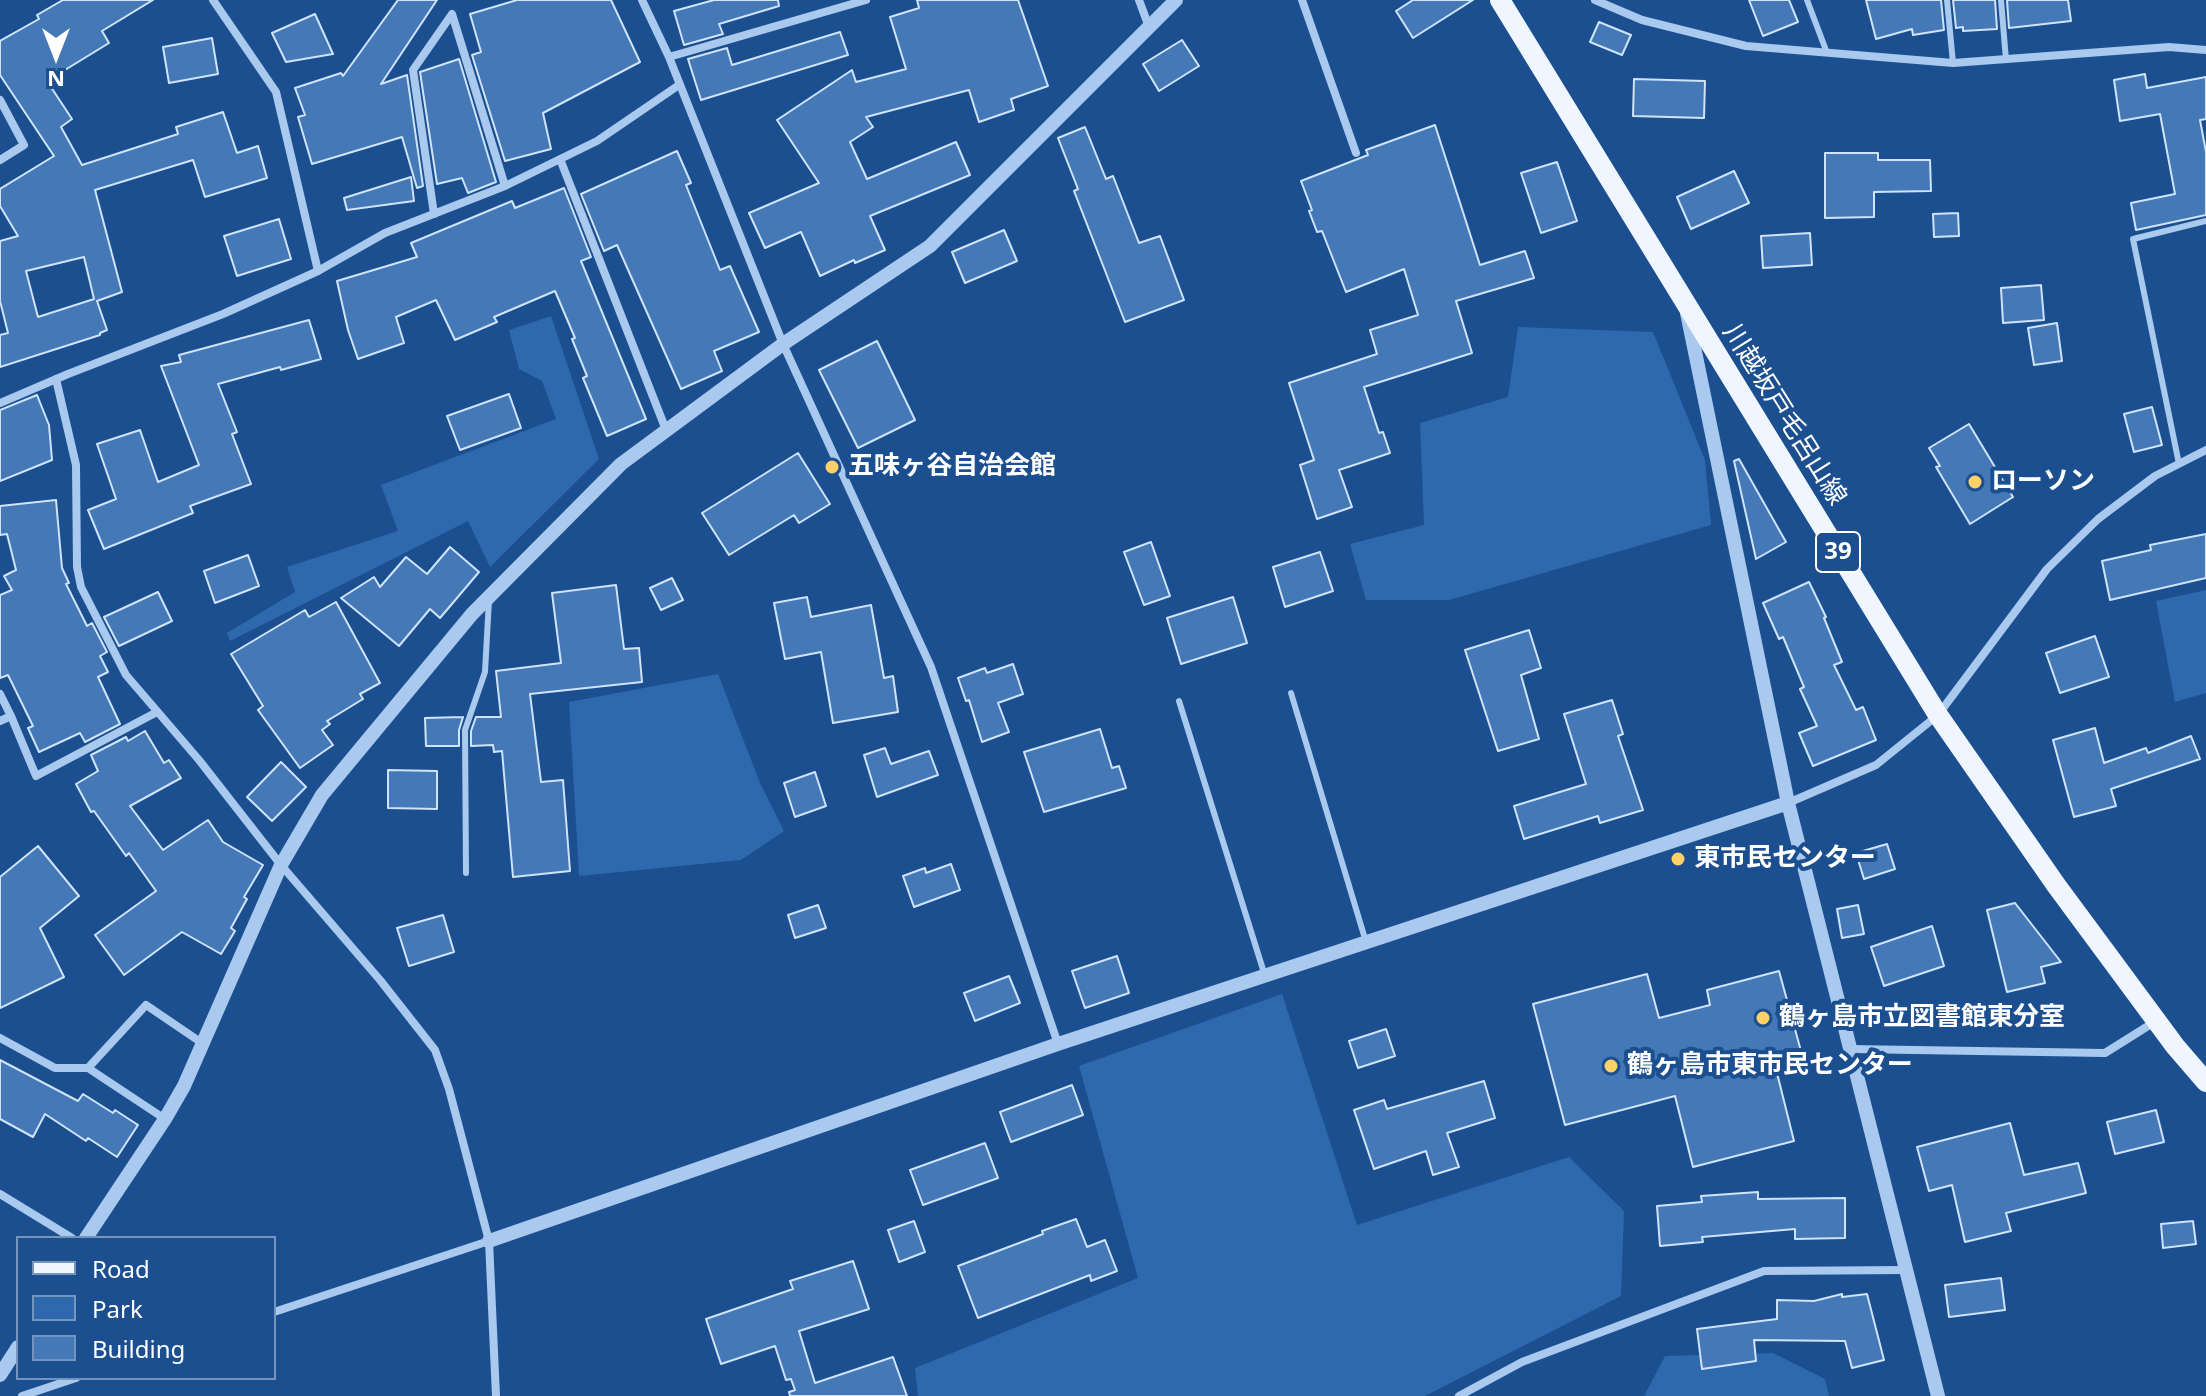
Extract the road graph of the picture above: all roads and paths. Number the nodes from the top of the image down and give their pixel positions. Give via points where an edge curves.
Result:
1 (213, 0) edge
2 (642, 0) edge
3 (866, 0) edge
4 (1139, 0) edge
5 (1176, 0) edge
6 (1302, 0) edge
7 (1595, 0) edge
8 (1807, 0) edge
9 (1947, 0) edge
10 (2001, 0) edge
11 (1503, 1) edge
12 (1149, 27) junction
13 (2206, 50) edge
14 (1827, 53) junction
15 (669, 57) junction
16 (2006, 60) junction
17 (1953, 63) junction
18 (679, 85) junction
19 (0, 100) edge
20 (1356, 153) dead end
21 (560, 159) junction
22 (0, 160) edge
23 (505, 186) junction
24 (434, 214) junction
25 (2206, 221) edge
26 (318, 271) junction
27 (1685, 302) junction
28 (783, 344) junction
29 (56, 379) junction
30 (0, 403) edge
31 (666, 430) junction
32 (2206, 450) edge
33 (2179, 464) junction
34 (489, 596) junction
35 (1291, 693) dead end
36 (0, 694) edge
37 (1179, 701) dead end
38 (157, 712) junction
39 (1938, 715) junction
40 (11, 716) junction
41 (0, 721) edge
42 (1788, 803) junction
43 (281, 865) junction
44 (466, 873) dead end
45 (1367, 942) junction
46 (1265, 976) junction
47 (2157, 1020) junction
48 (0, 1038) edge
49 (202, 1043) junction
50 (1058, 1044) junction
51 (1850, 1049) junction
52 (88, 1068) junction
53 (2206, 1082) edge
54 (165, 1119) junction
55 (0, 1194) edge
56 (69, 1236) edge
57 (87, 1236) edge
58 (489, 1241) junction
59 (1906, 1270) junction
60 (276, 1311) edge
61 (16, 1350) edge
62 (0, 1375) edge
63 (70, 1380) edge
64 (22, 1396) edge
65 (496, 1396) edge
66 (1459, 1396) edge
67 (1938, 1396) edge

1 - 26 street via 276,92
2 - 15 street
3 - 15 street
4 - 12 street
5 - 12 street
6 - 20 street
7 - 14 street via 1642,20 1746,46
8 - 14 lane
9 - 17 lane
10 - 16 lane
11 - 27 main road, 川越坂戸毛呂山線 / 39
12 - 28 street via 930,246
13 - 16 street via 2169,47
14 - 17 street
15 - 18 street
16 - 17 street
18 - 21 street via 597,141
18 - 28 street
19 - 22 street via 24,145
21 - 23 street
21 - 31 street
23 - 24 street
23 - 24 street via 452,14 413,70
24 - 26 street via 385,233
25 - 33 lane via 2133,239
26 - 29 street
27 - 39 main road, 川越坂戸毛呂山線 / 39
27 - 42 street
28 - 31 street
28 - 50 street via 931,667
29 - 30 street
29 - 38 street via 76,465 81,587 126,675
31 - 34 street via 621,464
32 - 33 street
33 - 39 street via 2098,519 2047,569
34 - 43 street via 322,795
34 - 44 lane via 485,672 465,730
35 - 45 lane
36 - 40 street
37 - 46 lane
38 - 40 street via 36,776
38 - 43 street
39 - 42 street via 1876,765
39 - 47 main road, 川越坂戸毛呂山線 / 39
40 - 41 street
42 - 45 street
42 - 51 street
43 - 49 street
43 - 58 street via 435,1050
45 - 46 street
46 - 50 street
47 - 51 street via 2105,1053
47 - 53 main road, 川越坂戸毛呂山線 / 39
48 - 52 street via 55,1068
49 - 52 street via 146,1005
49 - 54 street
50 - 58 street
51 - 59 street
52 - 54 street
54 - 57 street
55 - 56 street
58 - 60 street
58 - 65 street
59 - 66 street via 1764,1271 1522,1362
59 - 67 street
61 - 62 street
63 - 64 street

